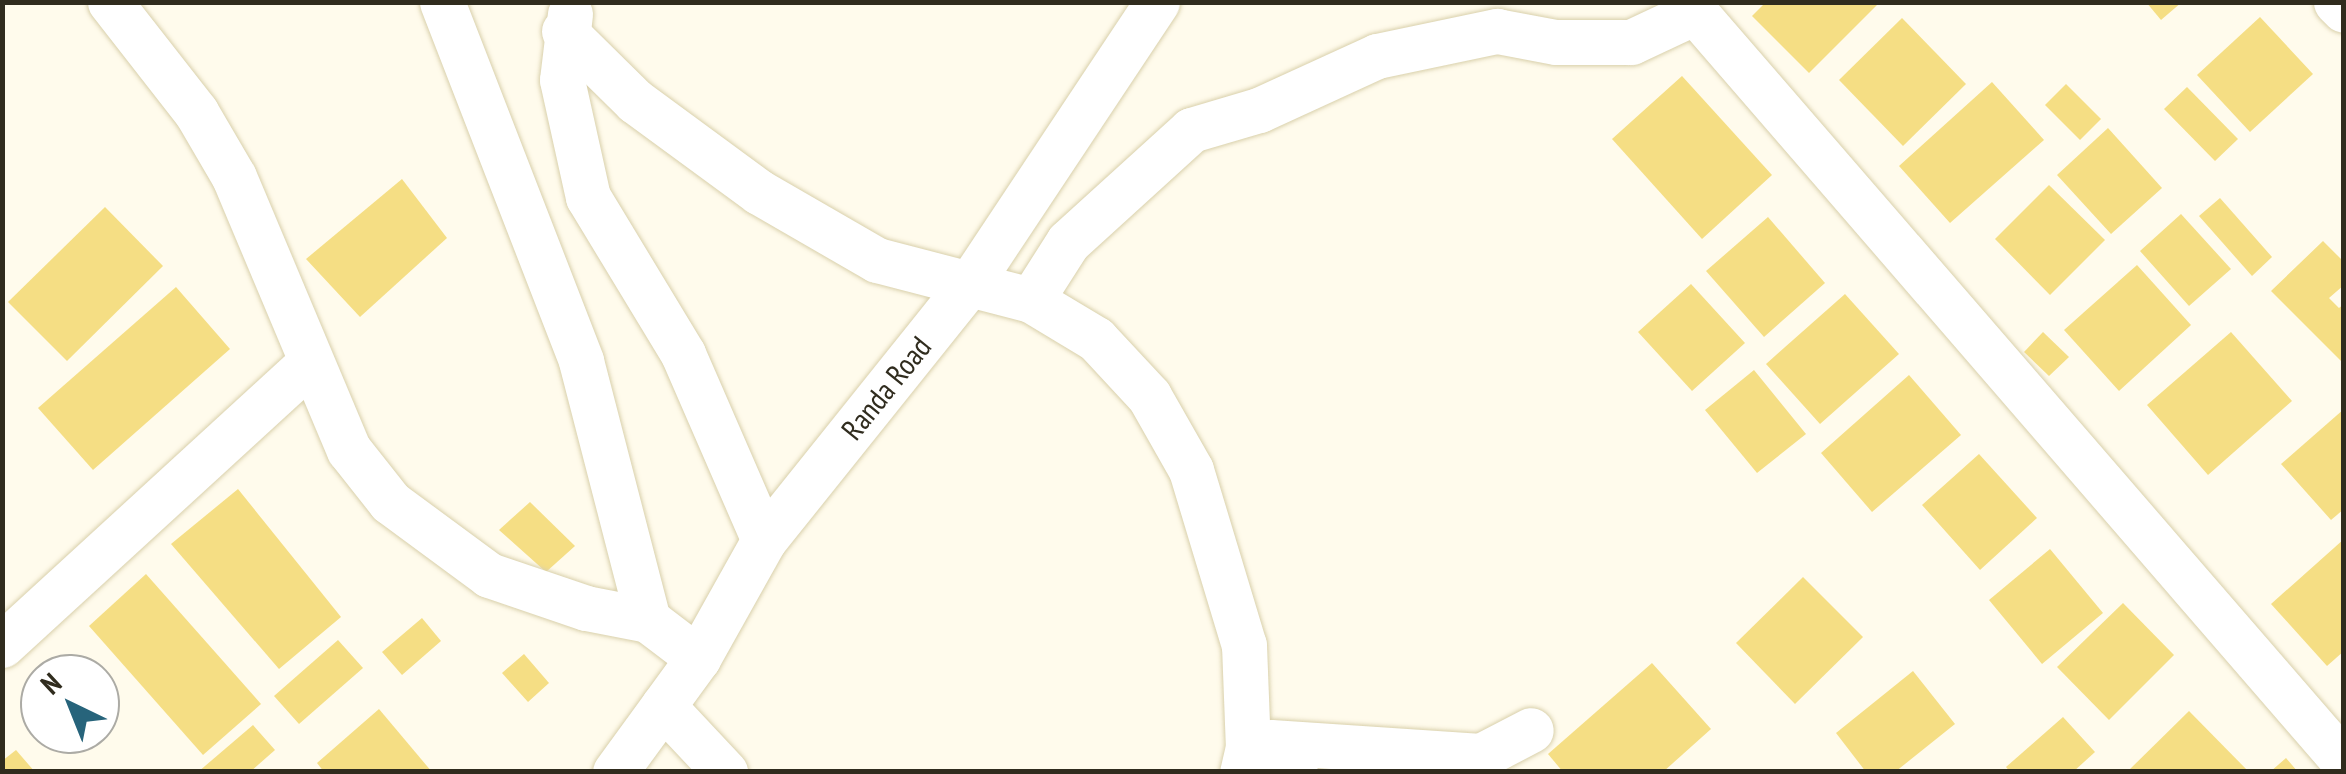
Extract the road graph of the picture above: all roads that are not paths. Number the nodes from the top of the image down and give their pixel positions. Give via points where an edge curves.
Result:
1 (110, 2) edge
2 (442, 2) edge
3 (1157, 2) edge
4 (2336, 2) edge
5 (1695, 7) edge
6 (2344, 10) edge
7 (569, 17) edge
8 (971, 282) junction
9 (1031, 300) junction
10 (308, 365) junction
11 (764, 540) junction
12 (648, 620) junction
13 (2, 645) edge
14 (698, 658) junction
15 (663, 706) junction
16 (1531, 730) dead end
17 (2335, 759) edge
18 (616, 772) edge
19 (725, 772) edge
20 (1242, 772) edge
21 (1295, 772) edge

1 - 10 street via 196,112 234,177 295,311
2 - 12 street via 580,362
3 - 8 street, Randa Road
4 - 6 street
5 - 9 street via 1631,42 1556,42 1497,31 1377,56 1258,110 1191,130 1068,242
5 - 17 street
7 - 8 street via 635,101 758,192 877,260
7 - 11 street via 562,80 588,197 683,354
8 - 9 street
8 - 11 street, Randa Road
9 - 20 street via 1096,339 1149,396 1192,470 1244,646 1248,746
10 - 12 street via 349,450 426,534 490,575 586,608
10 - 13 street
11 - 14 street, Randa Road
12 - 14 street
14 - 15 street, Randa Road
15 - 18 street, Randa Road
15 - 19 street
16 - 21 street via 1480,756 1271,742

